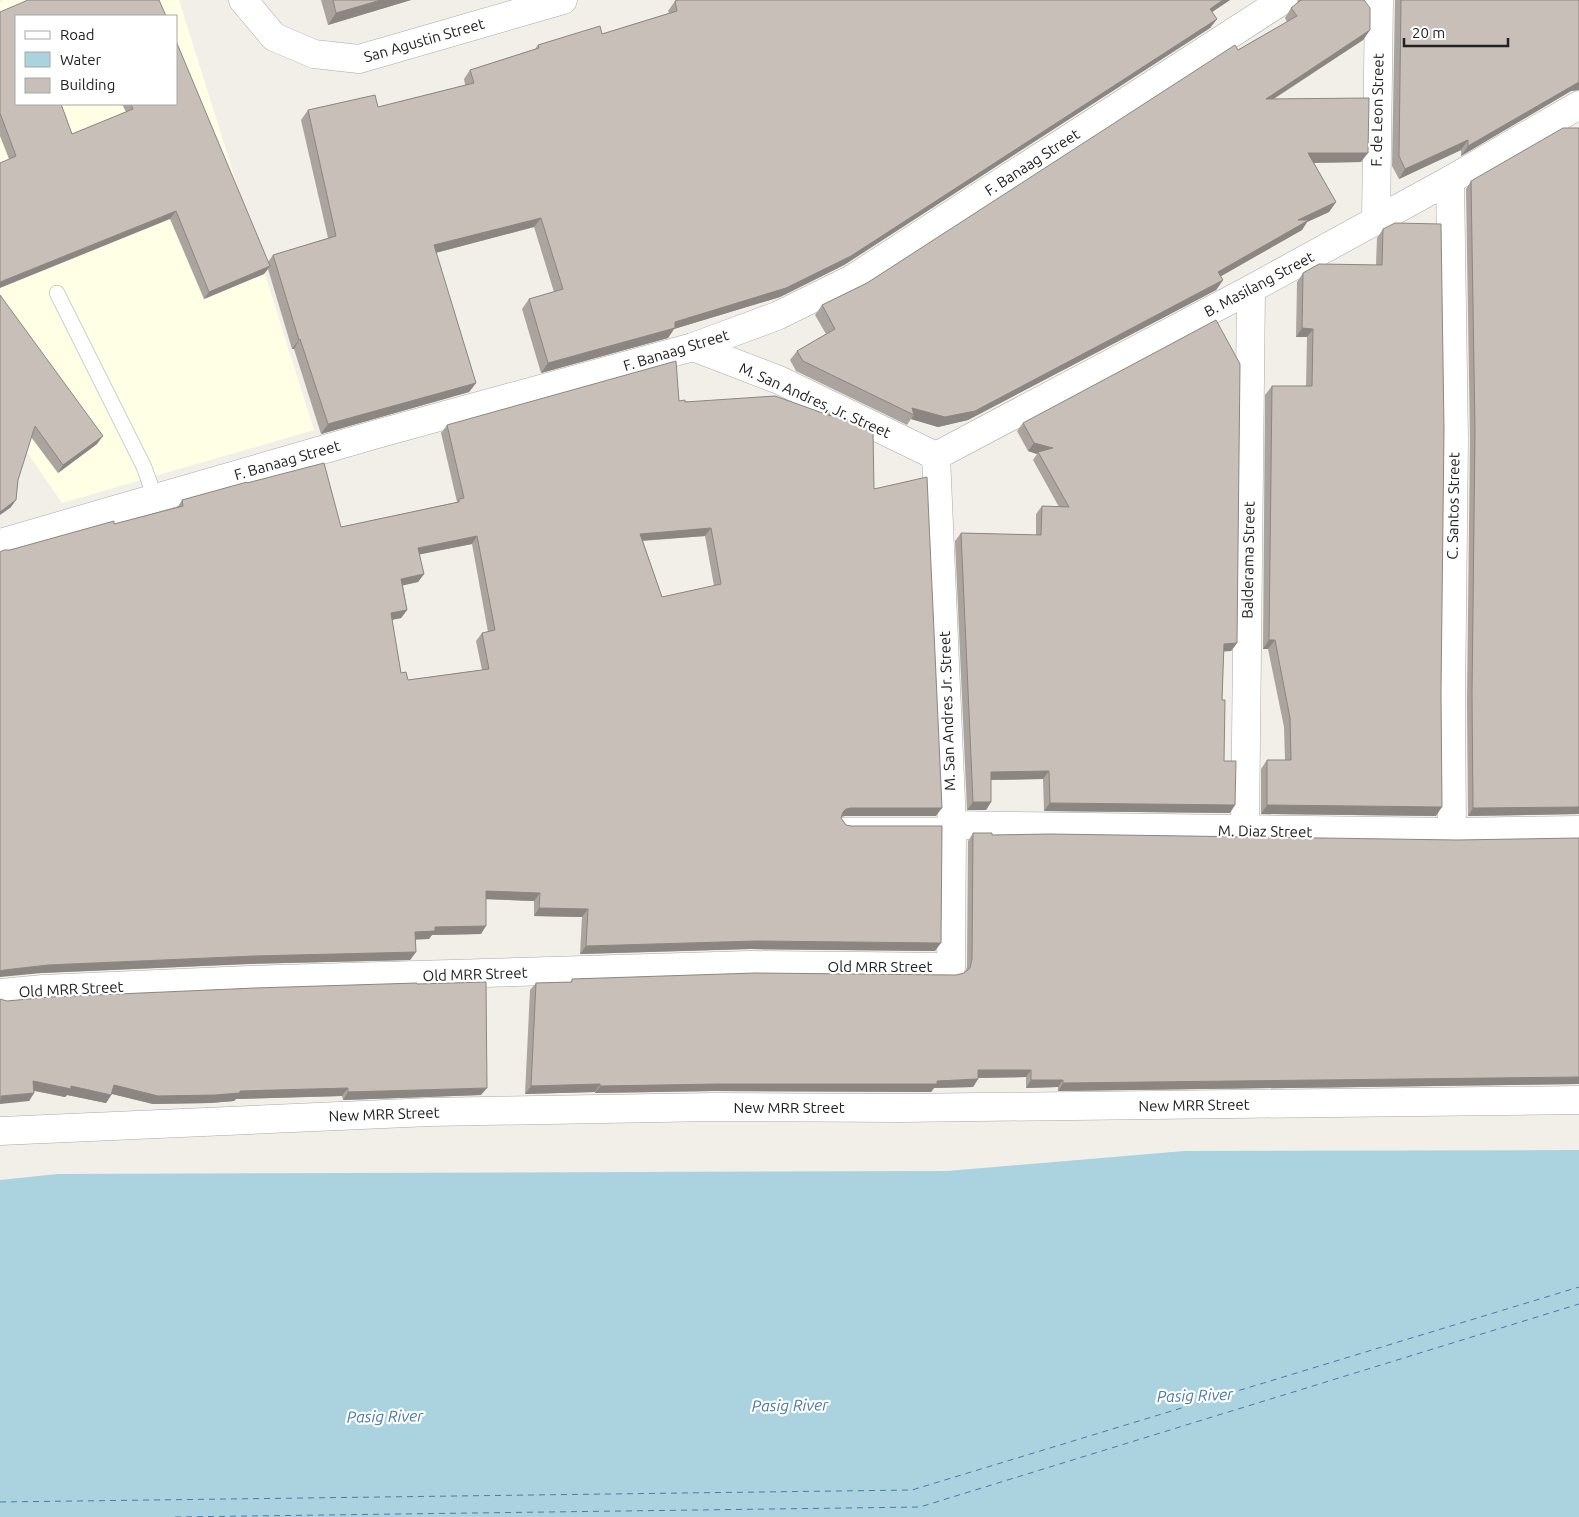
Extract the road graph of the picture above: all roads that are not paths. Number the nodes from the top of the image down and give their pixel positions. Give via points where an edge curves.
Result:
1 (243, 0) edge
2 (563, 0) edge
3 (1283, 0) edge
4 (1379, 0) edge
5 (1579, 105) edge
6 (1450, 180) junction
7 (1376, 220) junction
8 (1250, 289) junction
9 (57, 293) dead end
10 (693, 347) junction
11 (936, 456) junction
12 (155, 498) junction
13 (0, 543) edge
14 (845, 825) edge
15 (952, 825) junction
16 (1245, 830) junction
17 (1579, 830) edge
18 (1452, 832) junction
19 (951, 967) joint
20 (0, 993) edge
21 (1579, 1100) edge
22 (0, 1131) edge

1 - 2 street, San Agustin Street via 274,37 314,54 359,59
3 - 10 street, F. Banaag Street via 852,279 776,316
4 - 7 street, F. de Leon Street
5 - 6 street, B. Masilang Street
6 - 7 street, B. Masilang Street
6 - 18 street, C. Santos Street via 1454,439
7 - 8 street, B. Masilang Street
8 - 11 street, B. Masilang Street
8 - 16 street, Balderama Street
9 - 12 lane via 144,467
10 - 11 street, M. San Andres, Jr. Street via 779,380
10 - 12 street, F. Banaag Street
11 - 15 street, M. San Andres Jr. Street
12 - 13 street, F. Banaag Street
14 - 15 lane
15 - 16 street, M. Diaz Street
15 - 19 street, M. San Andres Jr. Street
16 - 18 street, M. Diaz Street
17 - 18 street, M. Diaz Street
19 - 20 street, Old MRR Street via 741,966 249,980
21 - 22 street, New MRR Street via 440,1112

